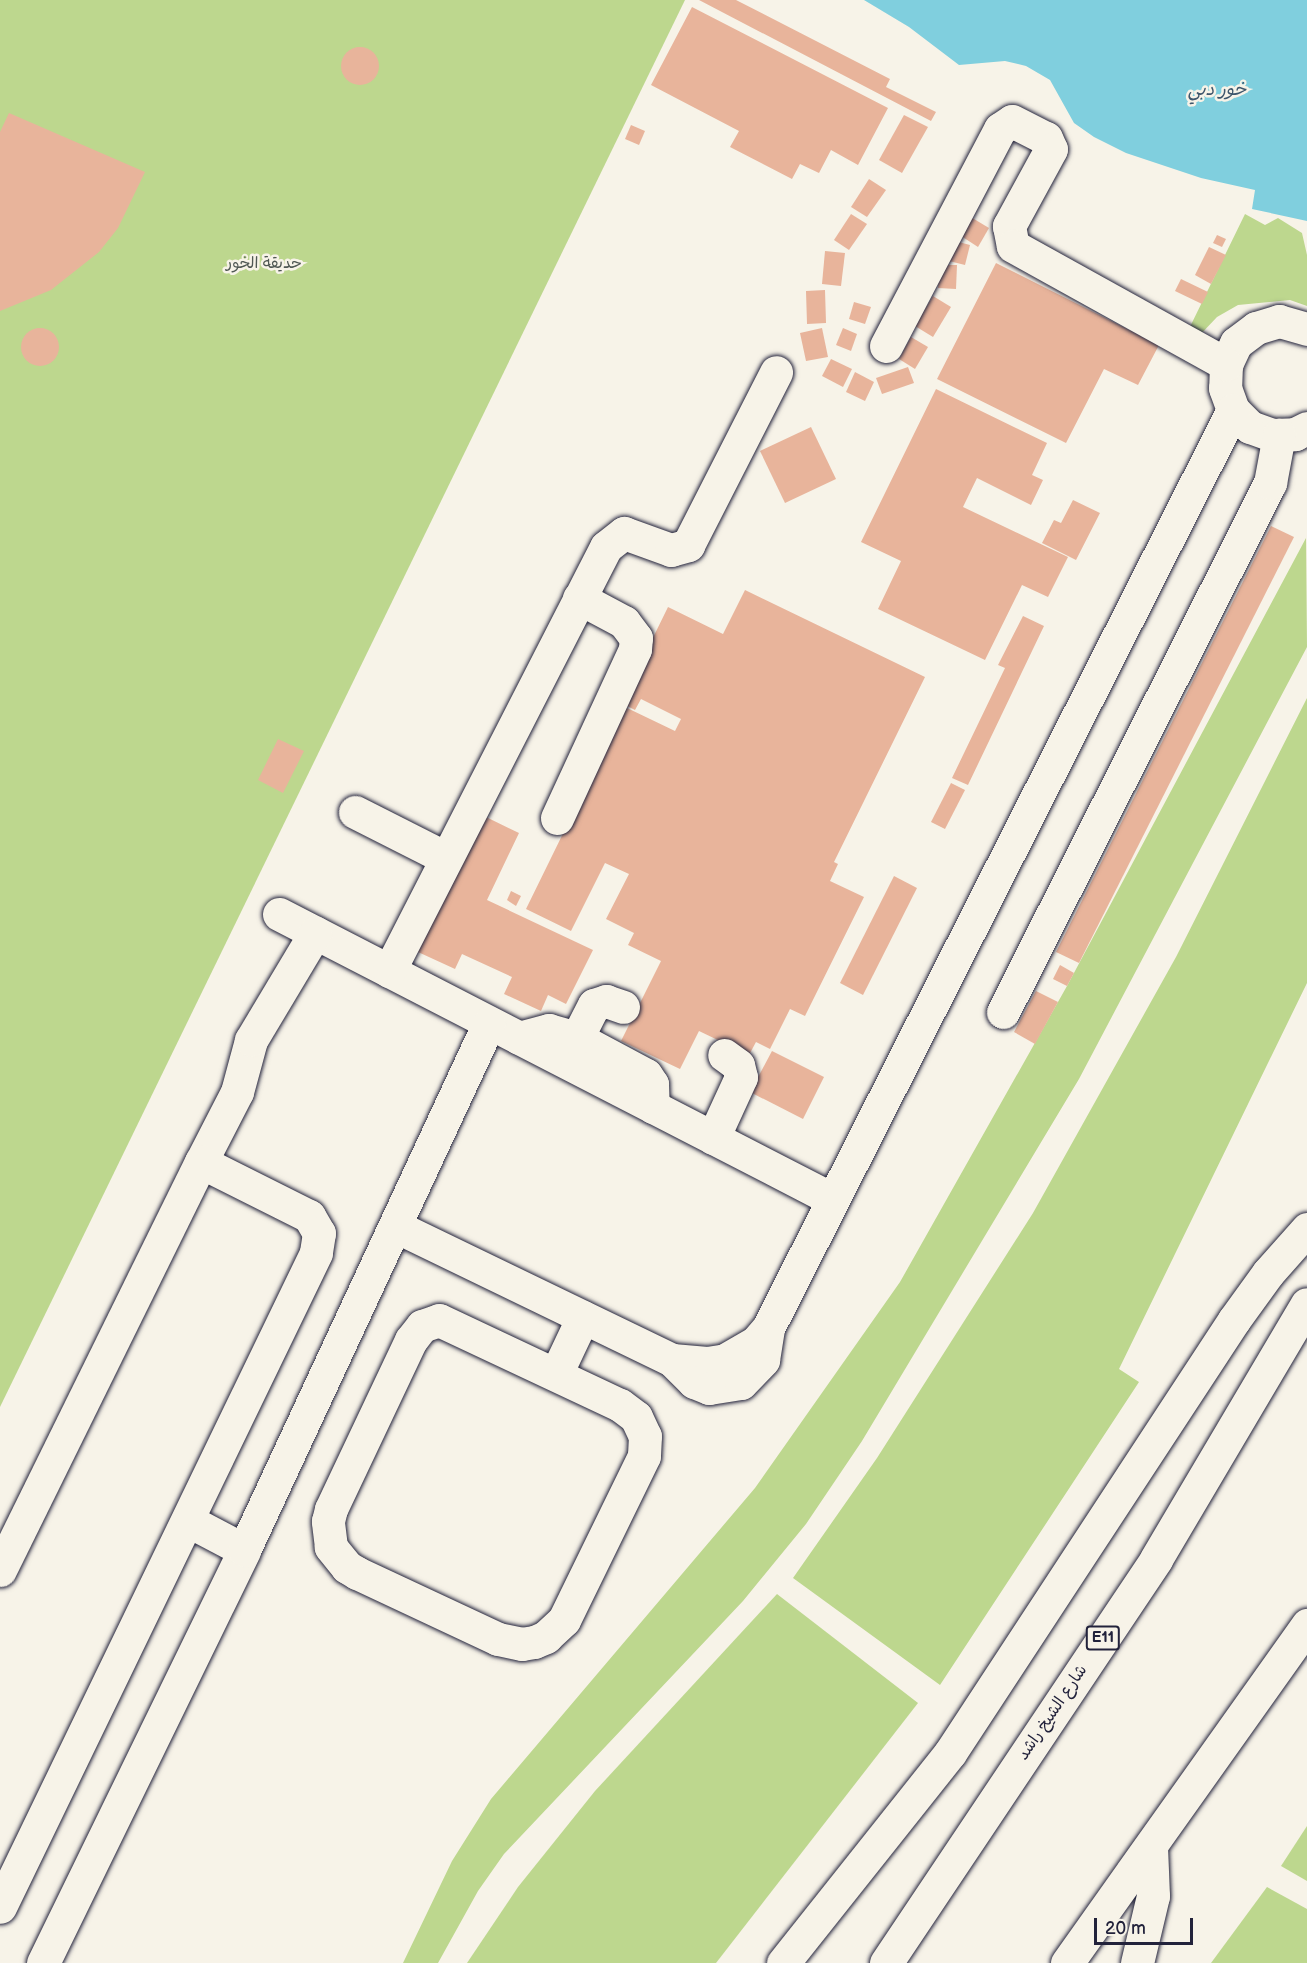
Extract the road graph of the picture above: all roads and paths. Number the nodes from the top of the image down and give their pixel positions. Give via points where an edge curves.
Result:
1 (1307, 329) edge
2 (886, 346) dead end
3 (1226, 364) junction
4 (776, 372) dead end
5 (1233, 410) junction
6 (1293, 432) edge
7 (579, 598) junction
8 (355, 812) dead end
9 (556, 818) dead end
10 (446, 858) junction
11 (279, 914) dead end
12 (315, 933) junction
13 (389, 971) junction
14 (623, 1006) dead end
15 (1003, 1012) dead end
16 (489, 1023) junction
17 (519, 1038) junction
18 (577, 1038) junction
19 (724, 1055) dead end
20 (653, 1107) junction
21 (713, 1138) junction
22 (201, 1162) junction
23 (832, 1199) junction
24 (395, 1226) junction
25 (1307, 1229) edge
26 (1307, 1304) edge
27 (583, 1317) junction
28 (556, 1374) junction
29 (189, 1521) junction
30 (243, 1550) junction
31 (0, 1570) edge
32 (1307, 1625) edge
33 (1151, 1846) junction
34 (0, 1907) edge
35 (43, 1963) edge
36 (783, 1963) edge
37 (886, 1963) edge
38 (1067, 1963) edge
39 (1137, 1963) edge

1 - 3 main road via 1279,321 1256,327 1236,343
2 - 3 main road via 1000,129 1012,122 1046,138 1051,149 1009,226 1013,246
3 - 5 main road via 1225,388
4 - 7 main road via 688,545 671,549 632,535 616,535
5 - 6 main road via 1250,427
5 - 23 main road
6 - 15 main road
7 - 9 main road via 624,622 636,639 635,649
7 - 10 main road
8 - 10 main road
10 - 13 main road
11 - 12 main road
12 - 13 main road
12 - 22 main road via 251,1040 237,1092
13 - 16 main road
14 - 18 main road via 606,1001 594,1005
16 - 17 main road
16 - 24 main road
17 - 18 main road via 557,1030
17 - 20 main road
18 - 20 main road via 646,1075 653,1089
19 - 21 main road via 738,1065 741,1077
20 - 21 main road
21 - 23 main road
22 - 29 main road via 309,1216 319,1233 319,1244
22 - 31 main road
23 - 27 main road via 768,1328 763,1360 741,1383 709,1388 694,1382 672,1360
24 - 27 main road
24 - 30 main road
25 - 36 main road via 1234,1320 950,1753
26 - 37 main road, شارع الشيخ راشد / E11 via 1156,1559
27 - 28 main road
28 - 28 main road via 448,1322 422,1326 411,1340 332,1509 328,1534 338,1558 357,1573 498,1639 522,1644 546,1637 556,1629 646,1446 642,1426 629,1410
29 - 30 main road
29 - 34 main road
30 - 35 main road
32 - 33 main road
33 - 38 main road
33 - 39 main road via 1153,1896

